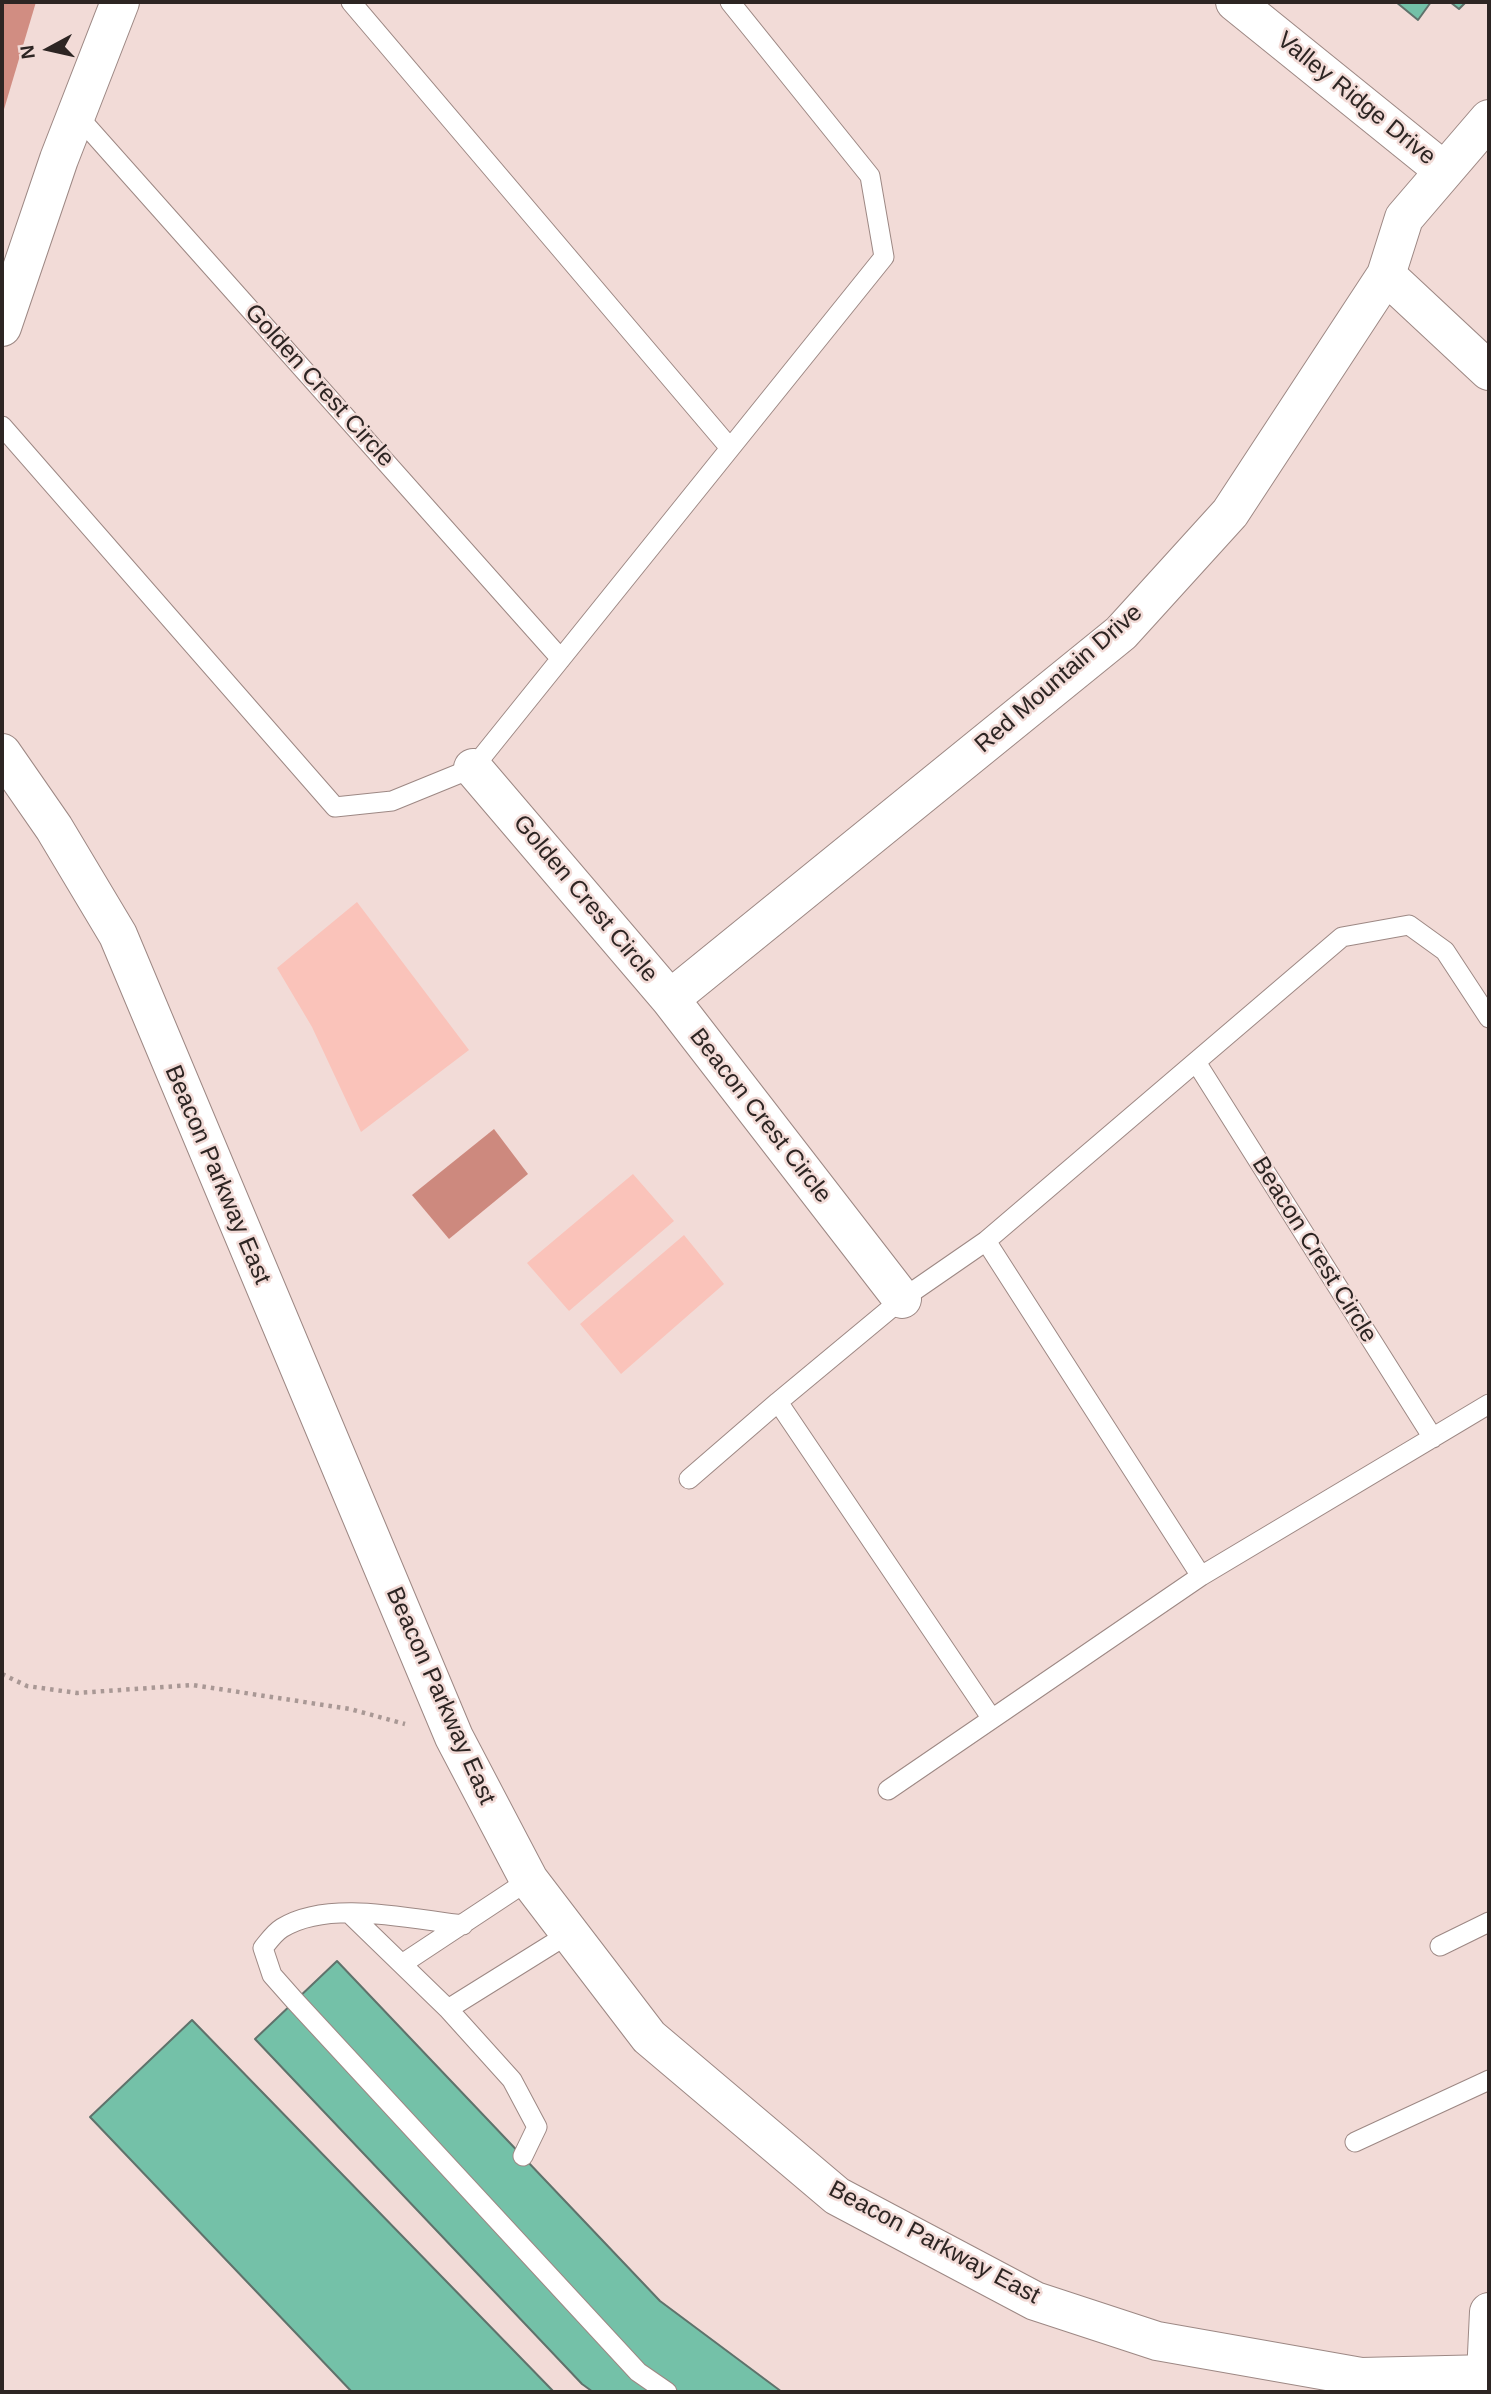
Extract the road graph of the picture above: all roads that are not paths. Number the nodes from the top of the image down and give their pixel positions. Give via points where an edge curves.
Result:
1 (120, 2) edge
2 (351, 2) edge
3 (730, 2) edge
4 (1235, 2) edge
5 (76, 114) junction
6 (1489, 119) edge
7 (1443, 170) junction
8 (1387, 275) junction
9 (2, 327) edge
10 (1489, 371) edge
11 (2, 426) edge
12 (730, 449) junction
13 (561, 659) junction
14 (2, 753) edge
15 (473, 768) junction
16 (670, 999) junction
17 (1489, 1018) edge
18 (1196, 1062) junction
19 (986, 1241) junction
20 (902, 1299) junction
21 (778, 1402) junction
22 (1489, 1404) edge
23 (1433, 1438) junction
24 (689, 1479) dead end
25 (1201, 1576) junction
26 (992, 1719) junction
27 (888, 1790) dead end
28 (529, 1880) junction
29 (349, 1913) junction
30 (1489, 1922) edge
31 (463, 1925) junction
32 (570, 1933) junction
33 (1440, 1946) dead end
34 (402, 1964) junction
35 (449, 2009) junction
36 (1489, 2080) edge
37 (1355, 2142) dead end
38 (523, 2156) dead end
39 (1489, 2312) edge
40 (1487, 2374) edge
41 (667, 2392) edge

1 - 5 street
2 - 12 lane
3 - 12 lane via 870,176 884,257
4 - 7 street, Valley Ridge Drive
5 - 9 street
5 - 13 lane, Golden Crest Circle
6 - 7 street, Red Mountain Drive
7 - 8 street, Red Mountain Drive via 1404,218
8 - 10 street
8 - 16 street, Red Mountain Drive via 1230,513 1121,633
11 - 15 lane via 335,807 392,801
12 - 13 lane
13 - 15 lane
14 - 28 street, Beacon Parkway East via 54,828 118,935 454,1737
15 - 16 street, Golden Crest Circle
16 - 20 street, Beacon Crest Circle
17 - 18 lane via 1446,951 1409,925 1342,937
18 - 19 lane
18 - 23 lane, Beacon Crest Circle
19 - 20 lane
19 - 25 lane
20 - 21 lane
21 - 24 lane
21 - 26 lane
22 - 23 lane
23 - 25 lane
25 - 26 lane
26 - 27 lane
28 - 31 lane
28 - 32 street, Beacon Parkway East
29 - 31 lane
29 - 34 lane
29 - 41 lane via 308,1916 280,1929 263,1948 272,1975 638,2372
30 - 33 lane
31 - 34 lane
32 - 35 lane
32 - 40 street, Beacon Parkway East via 649,2037 837,2196 1035,2301 1157,2341 1361,2378
34 - 35 lane
35 - 38 lane via 512,2080 537,2127
36 - 37 lane
39 - 40 street

